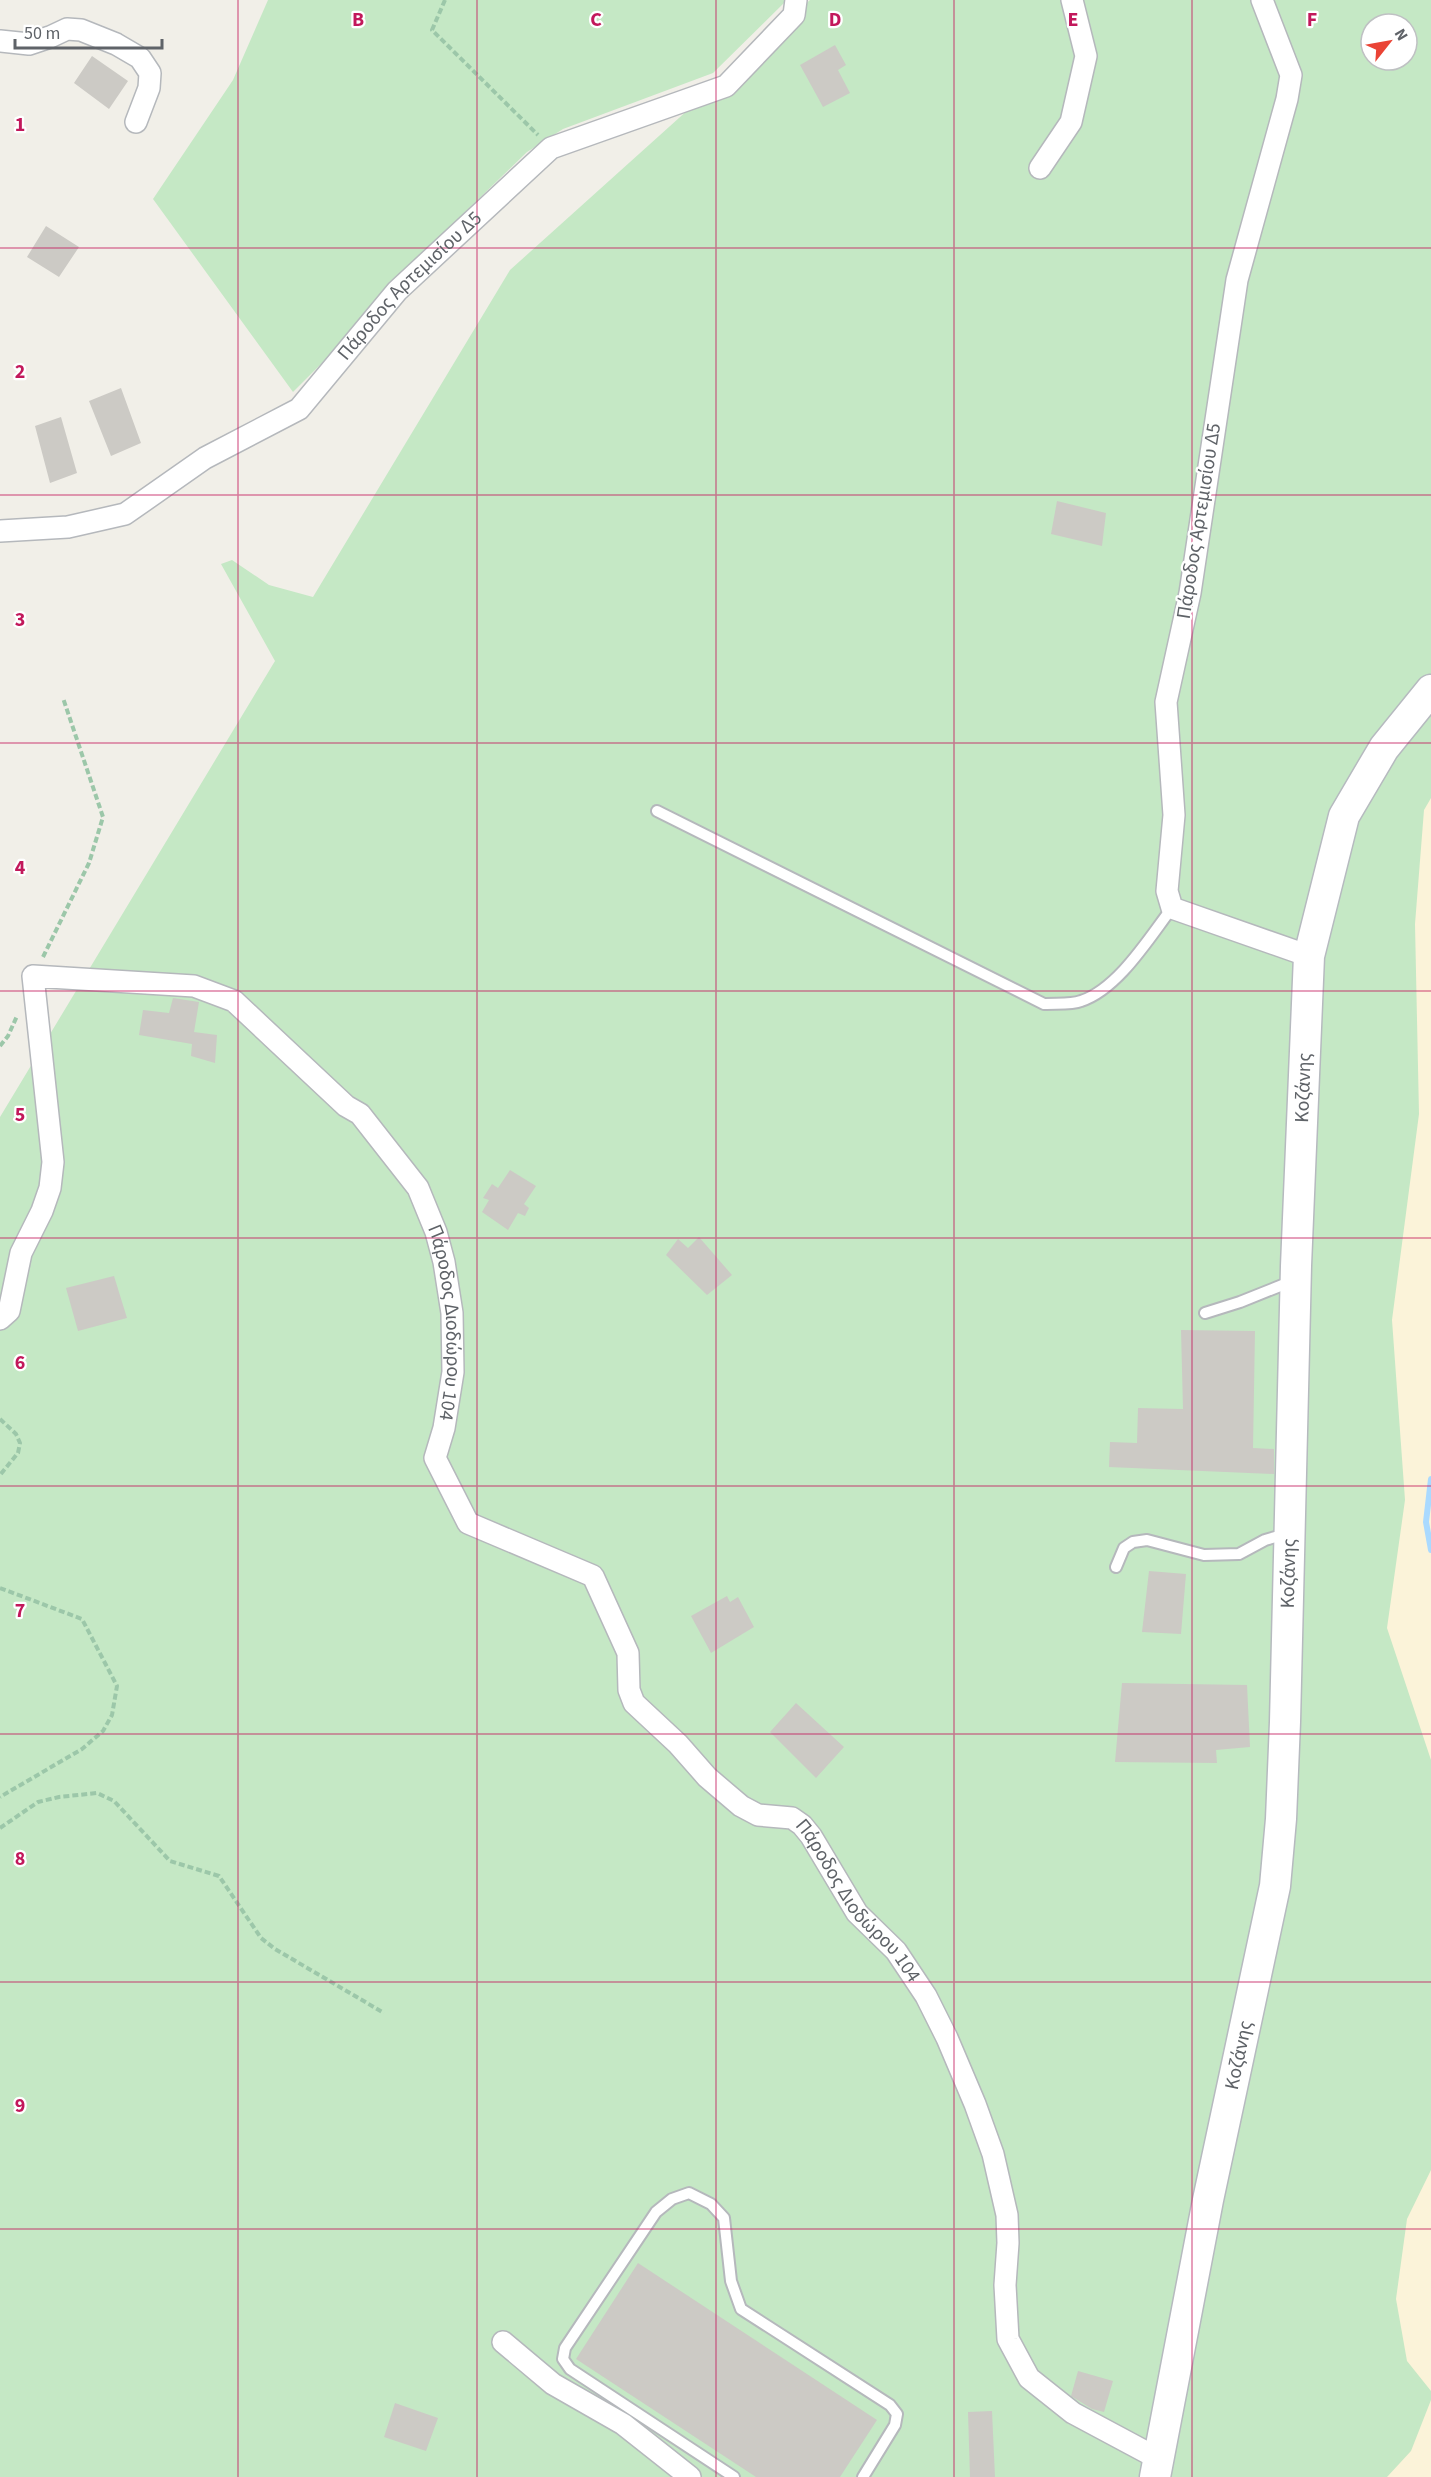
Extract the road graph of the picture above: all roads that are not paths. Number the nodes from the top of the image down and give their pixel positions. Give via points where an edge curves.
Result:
1 (796, 0) edge
2 (1072, 0) edge
3 (1262, 0) edge
4 (0, 41) edge
5 (136, 122) dead end
6 (1040, 168) dead end
7 (0, 531) edge
8 (1431, 690) edge
9 (657, 811) dead end
10 (1172, 908) junction
11 (1309, 956) junction
12 (1296, 1283) junction
13 (1204, 1313) dead end
14 (0, 1319) edge
15 (1289, 1534) junction
16 (1116, 1568) dead end
17 (503, 2342) dead end
18 (1157, 2468) edge
19 (690, 2477) edge
20 (734, 2477) edge
21 (863, 2477) edge

1 - 7 street, Πάροδος Αρτεμισίου Δ5 via 794,15 726,86 551,148 397,291 299,409 205,458 125,514 68,527
2 - 6 street via 1086,56 1071,122
3 - 10 street, Πάροδος Αρτεμισίου Δ5 via 1291,75 1237,280 1190,593 1166,702 1174,815 1167,891
4 - 5 street via 29,44 74,29 116,44 140,58 150,73
8 - 11 street, Κοζάνης via 1384,748 1344,816
9 - 10 lane via 1044,1004 1081,1001 1105,987
10 - 11 street
11 - 12 street, Κοζάνης
12 - 13 lane
12 - 15 street, Κοζάνης
14 - 18 street, Πάροδος Διοδώρου 104 via 9,1311 21,1253 42,1211 53,1162 33,976 194,986 234,1001 346,1106 360,1114 418,1188 448,1278 453,1372 435,1458 468,1523 593,1576 628,1653 629,1690 634,1703 741,1806 753,1814 787,1816 802,1825 857,1913 902,1958 934,2010 993,2154 1008,2228 1008,2339 1029,2378 1073,2413
15 - 16 lane via 1265,1540 1239,1554 1204,1556 1146,1540 1133,1542 1124,1548
15 - 18 street, Κοζάνης via 1282,1798 1275,1886
17 - 19 street via 553,2384 623,2424
20 - 21 lane via 570,2369 563,2359 565,2348 656,2212 672,2199 689,2193 711,2204 724,2218 731,2281 741,2309 890,2405 897,2414 896,2425

